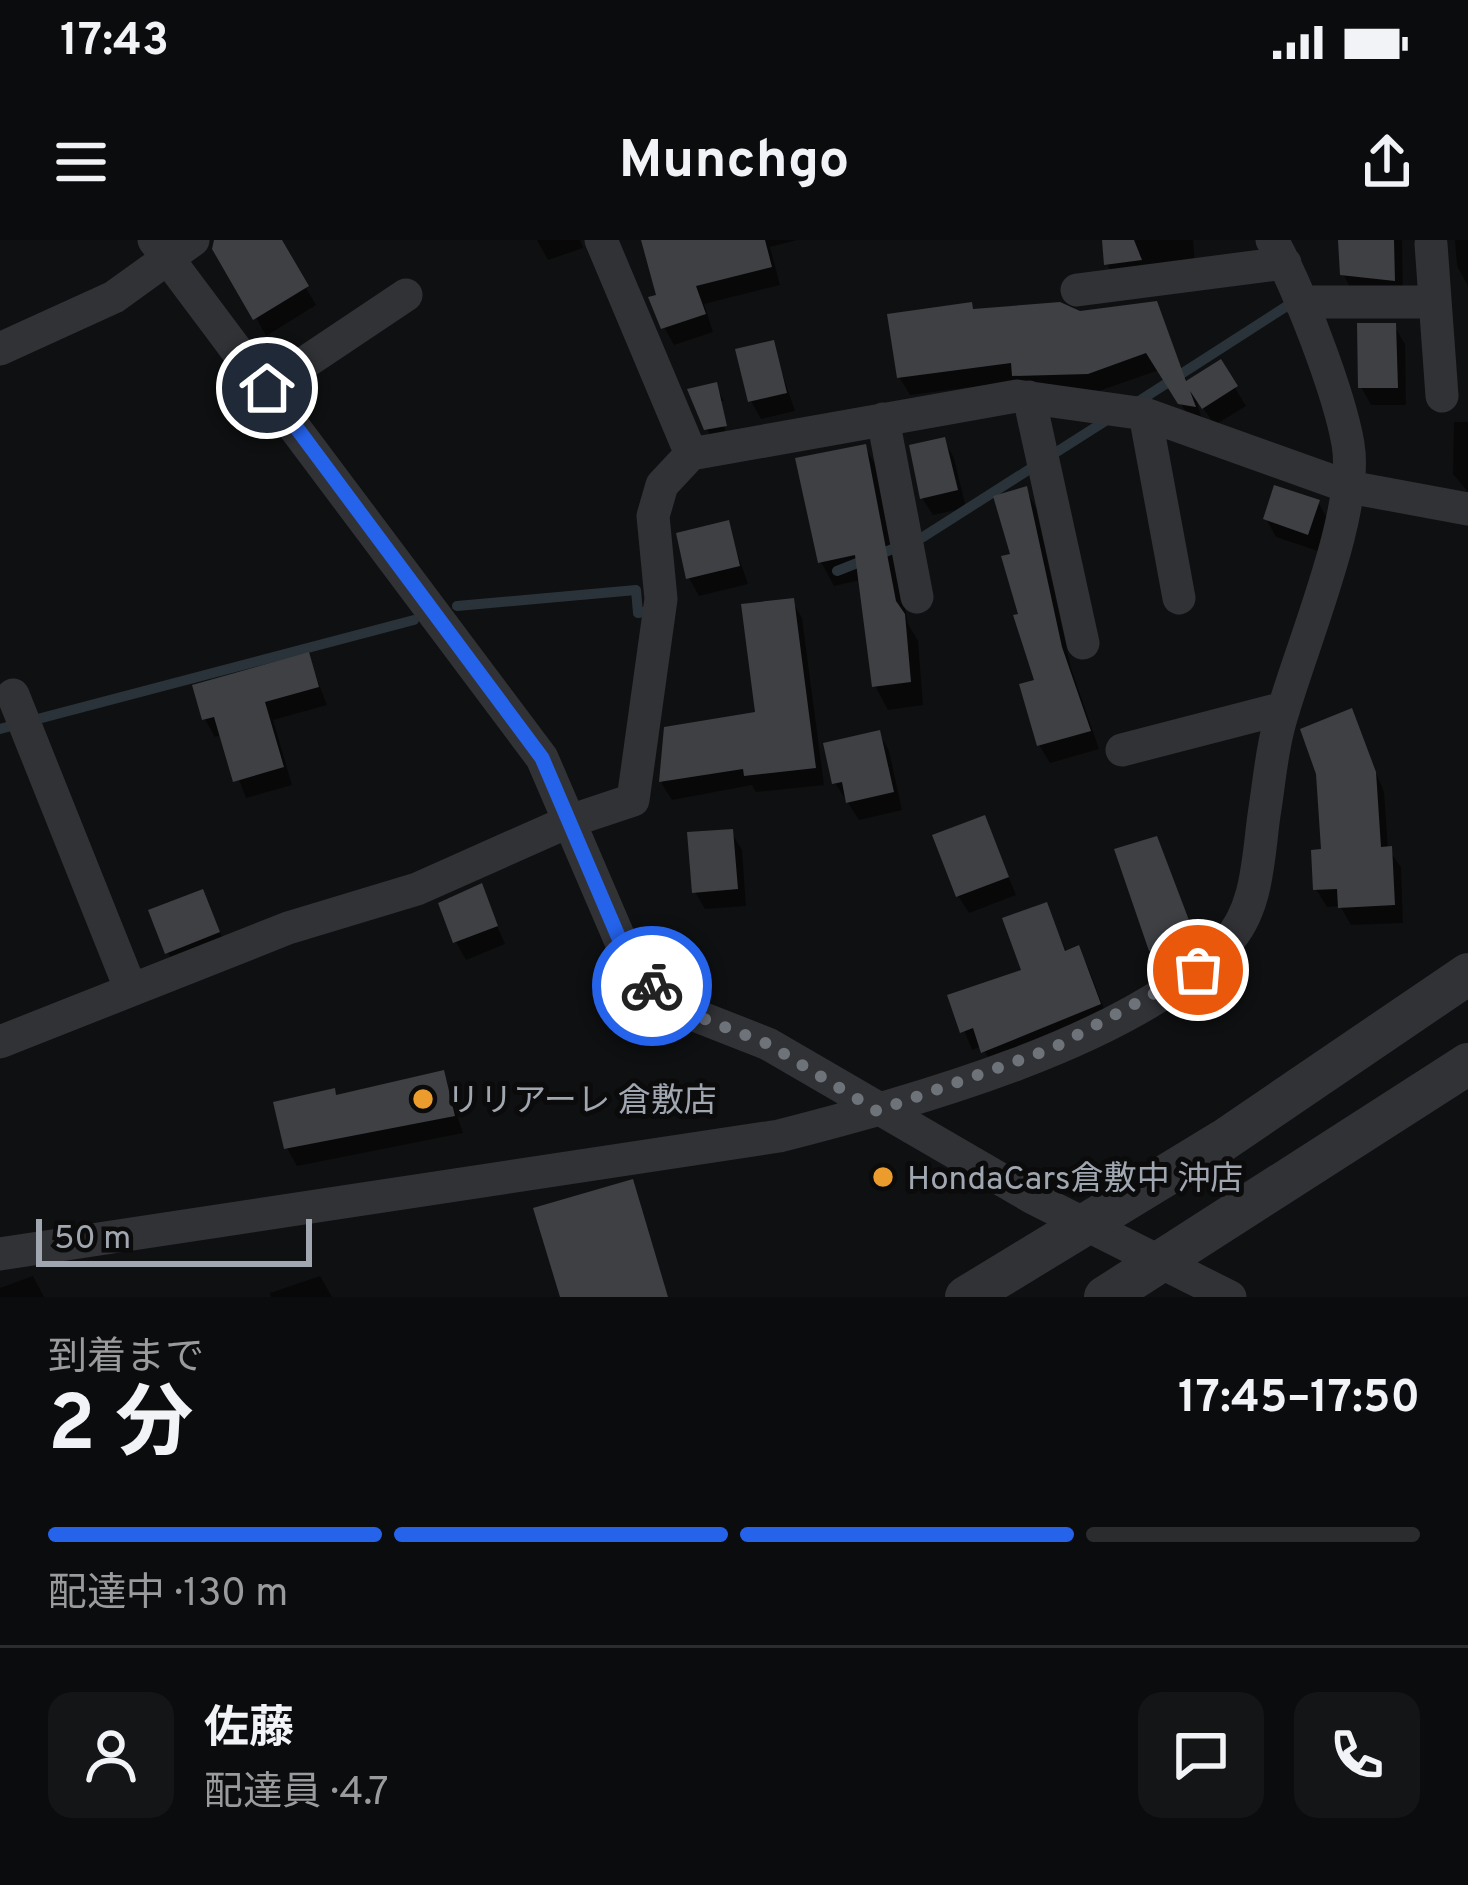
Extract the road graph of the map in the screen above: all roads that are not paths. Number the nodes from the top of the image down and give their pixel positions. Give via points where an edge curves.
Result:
1 (601, 240) edge
2 (1431, 244) dead end
3 (172, 246) edge
4 (1278, 252) edge
5 (1077, 290) dead end
6 (406, 295) dead end
7 (1300, 302) junction
8 (1435, 302) junction
9 (0, 349) edge
10 (267, 388) junction
11 (1442, 396) dead end
12 (1030, 397) junction
13 (1131, 411) junction
14 (884, 419) junction
15 (691, 454) junction
16 (1349, 487) junction
17 (1468, 509) edge
18 (917, 597) dead end
19 (1179, 598) dead end
20 (1083, 644) dead end
21 (1284, 708) junction
22 (21, 714) dead end
23 (1122, 750) dead end
24 (570, 821) junction
25 (1468, 974) edge
26 (131, 990) junction
27 (0, 1042) edge
28 (1468, 1064) edge
29 (877, 1111) junction
30 (1088, 1227) junction
31 (0, 1254) edge
32 (1162, 1263) junction
33 (966, 1297) edge
34 (1105, 1297) edge
35 (1230, 1297) edge

1 - 15 street
2 - 8 street
3 - 9 street via 114,297
3 - 10 street
4 - 5 street
4 - 7 street
6 - 10 street
7 - 8 street
7 - 16 street via 1348,444
8 - 11 street
10 - 24 street via 542,758
12 - 13 street
12 - 14 street
12 - 20 street
13 - 16 street
13 - 19 street
14 - 15 street
14 - 18 street
15 - 24 street via 662,485 653,516 662,599 633,800
16 - 17 street
16 - 21 street
21 - 23 street
21 - 29 street via 1250,906 1230,940 1198,970 1112,1020
22 - 26 street
24 - 26 street via 417,889 288,928
24 - 29 street via 624,950 666,1004 768,1044
25 - 30 street
26 - 27 street
28 - 32 street
29 - 30 street
29 - 31 street via 779,1136
30 - 32 street
30 - 33 street
32 - 34 street
32 - 35 street

